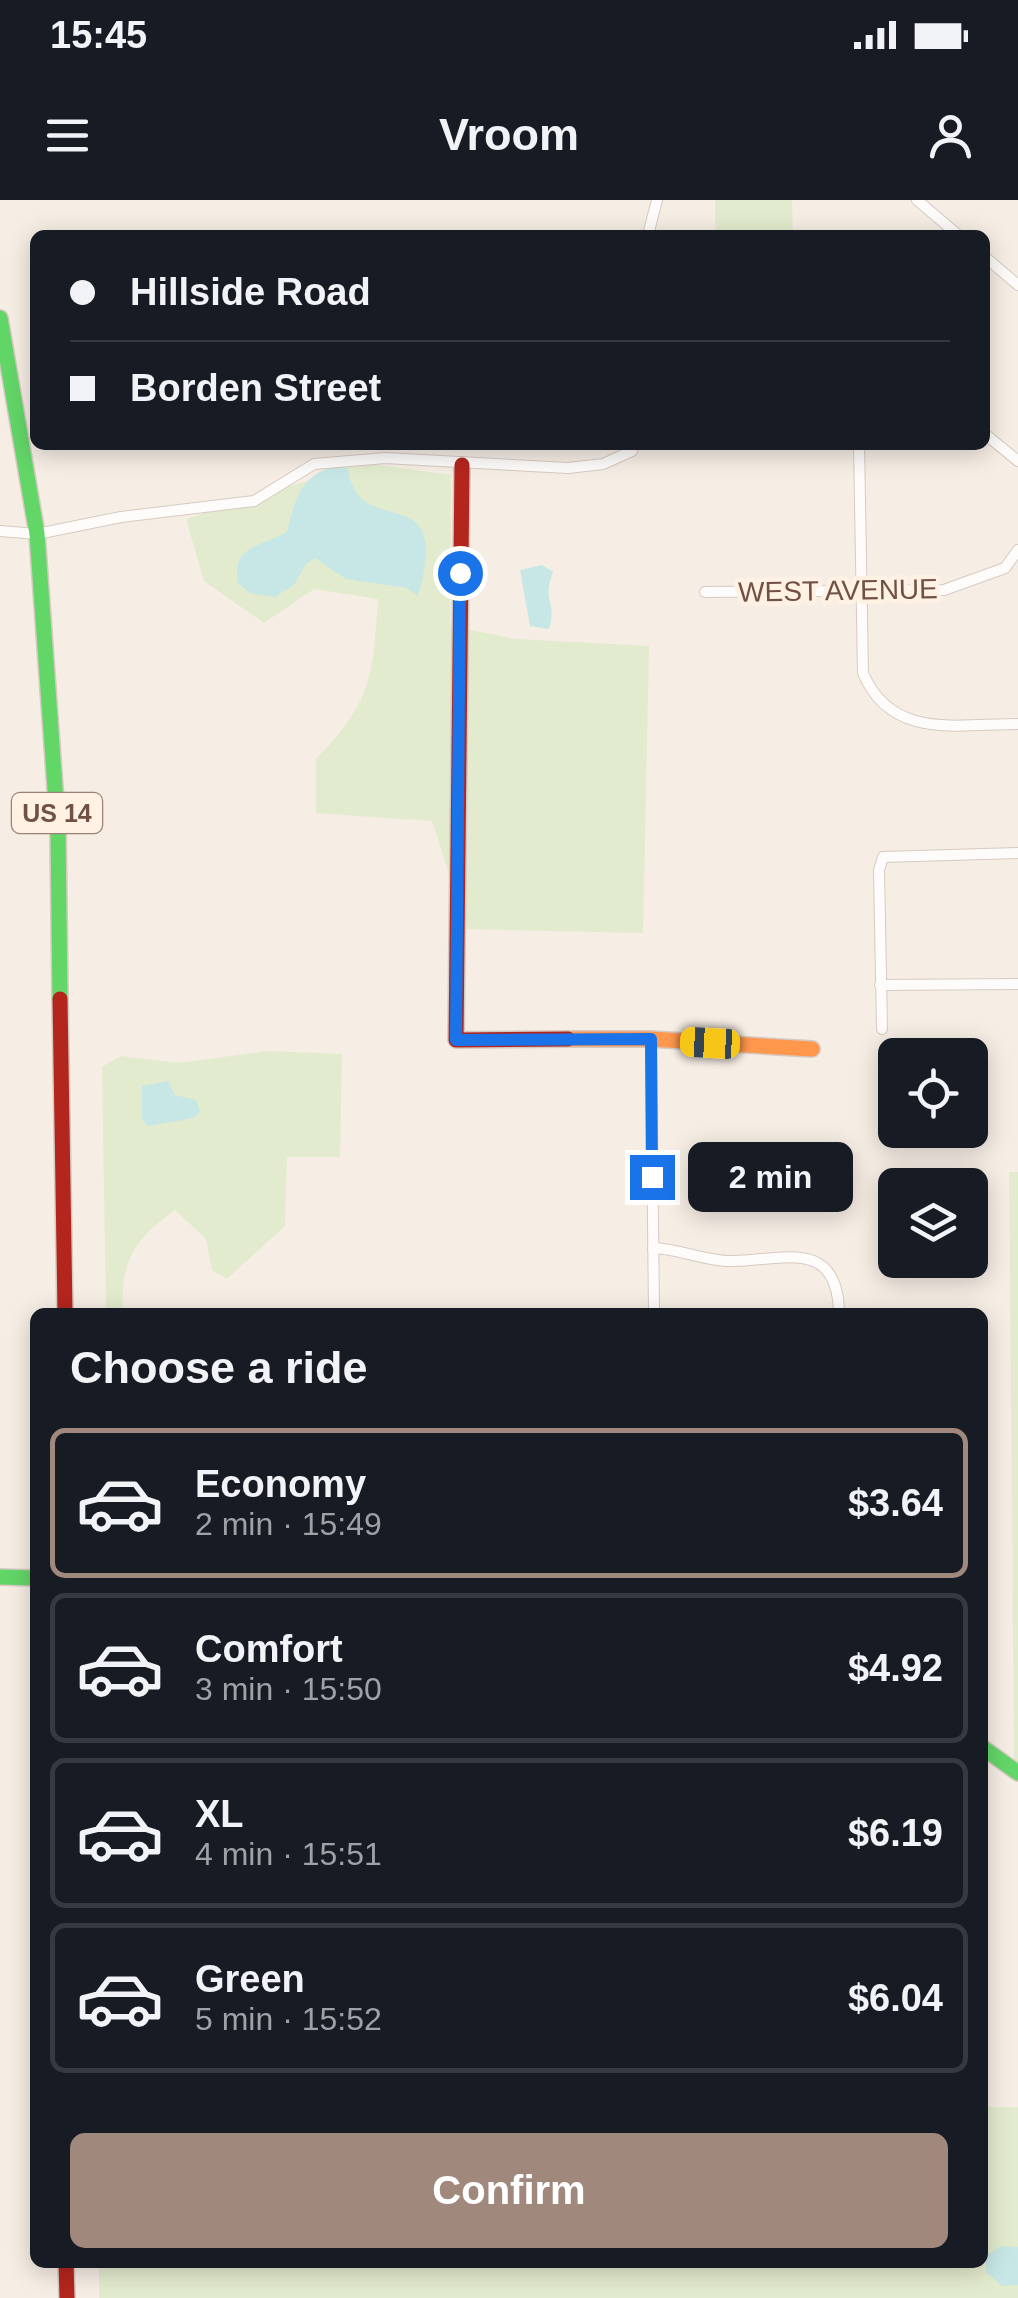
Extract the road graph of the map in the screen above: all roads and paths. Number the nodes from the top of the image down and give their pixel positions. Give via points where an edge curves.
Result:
1 (656, 200) edge
2 (917, 200) edge
3 (649, 230) edge
4 (944, 230) edge
5 (990, 261) edge
6 (1018, 285) edge
7 (0, 318) edge
8 (990, 438) edge
9 (632, 450) edge
10 (859, 450) edge
11 (1018, 461) edge
12 (462, 465) junction
13 (0, 531) edge
14 (36, 534) junction
15 (1018, 550) edge
16 (862, 591) junction
17 (705, 592) dead end
18 (1018, 724) edge
19 (1018, 853) edge
20 (1018, 984) edge
21 (880, 985) junction
22 (882, 1029) dead end
23 (651, 1039) junction
24 (812, 1050) dead end
25 (653, 1248) junction
26 (65, 1308) edge
27 (654, 1308) edge
28 (839, 1308) edge
29 (0, 1577) edge
30 (30, 1578) edge
31 (988, 1751) edge
32 (1018, 1773) edge
33 (66, 2268) edge
34 (66, 2298) edge

1 - 3 street
2 - 4 street
5 - 6 street
7 - 14 main road, US 14
8 - 11 street
9 - 12 street via 604,464 568,468
10 - 16 street
12 - 14 street via 385,458 314,464 254,501
12 - 23 main road via 456,1040
13 - 14 street
14 - 26 main road, US 14 via 58,830
15 - 16 street, WEST AVENUE via 1005,568 968,584
16 - 17 street, WEST AVENUE
16 - 18 street via 863,673 874,699 896,716 926,724
19 - 21 street via 883,857
20 - 21 street
21 - 22 street
23 - 24 main road
23 - 25 street
25 - 27 street
25 - 28 street via 732,1261 805,1257 828,1275
29 - 30 main road
31 - 32 main road
33 - 34 main road

